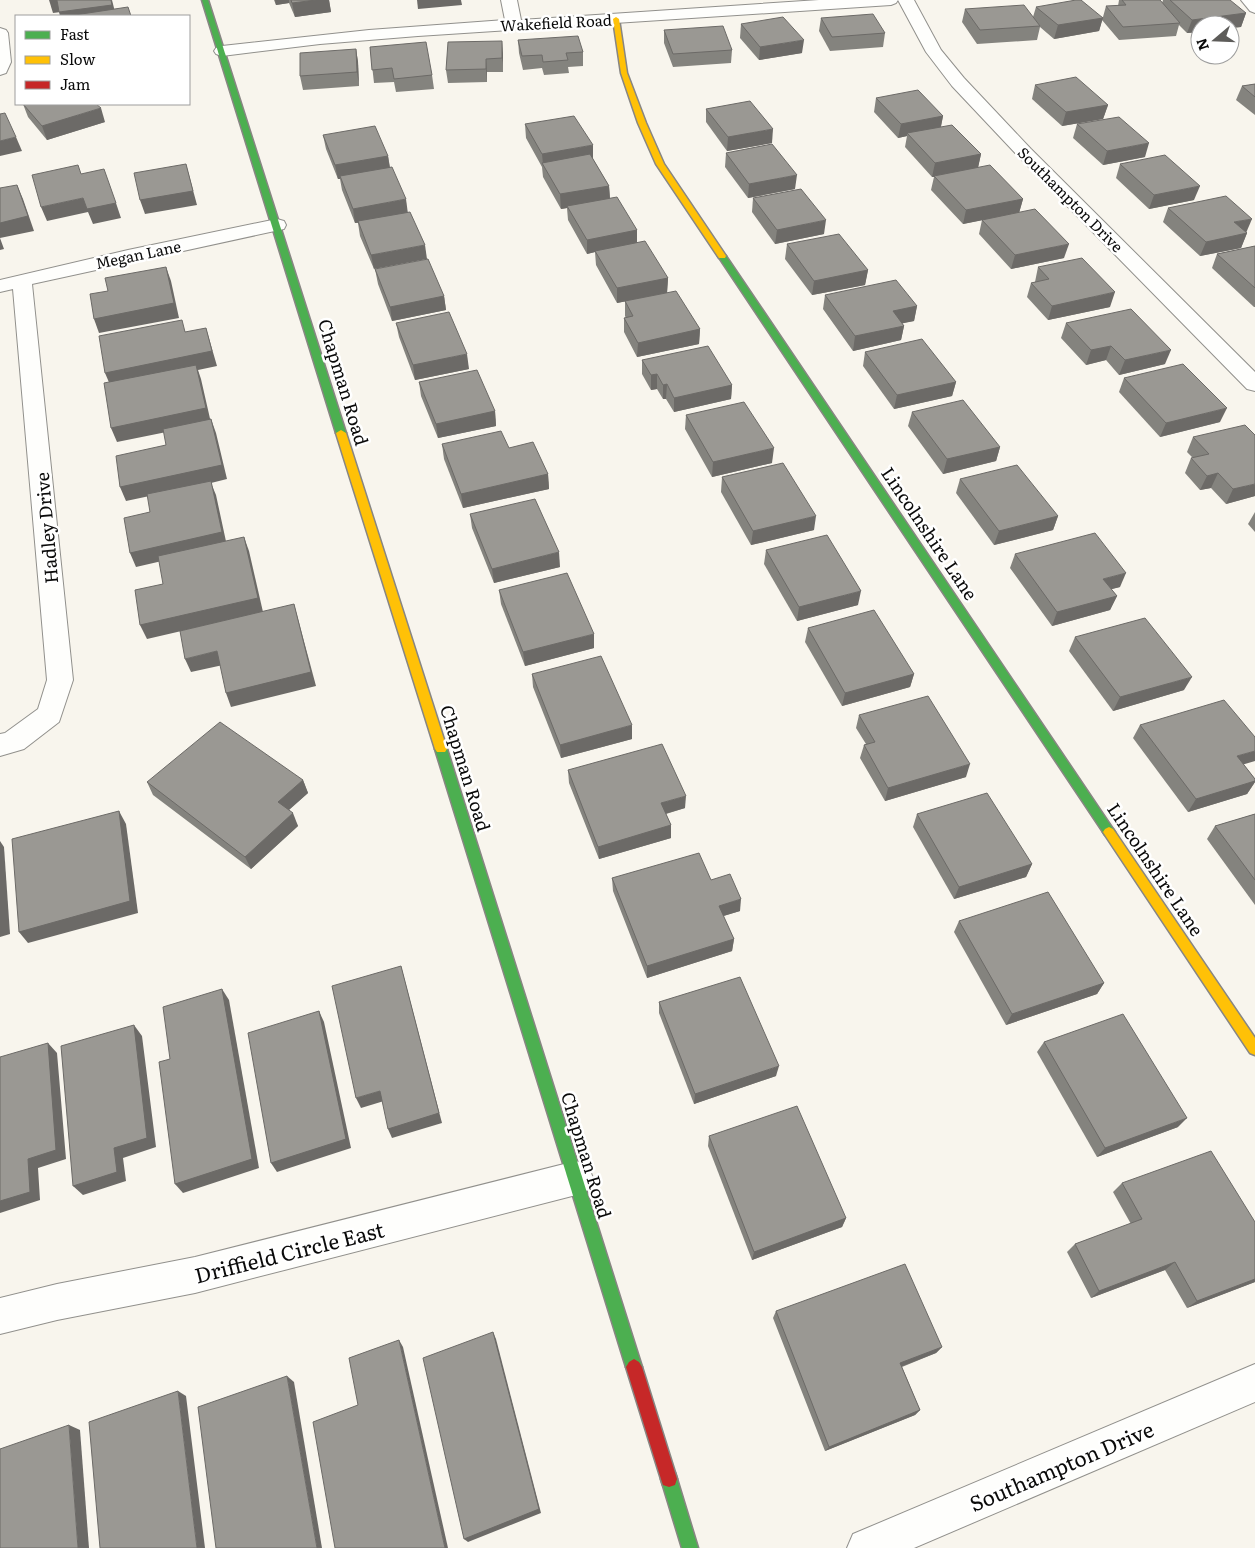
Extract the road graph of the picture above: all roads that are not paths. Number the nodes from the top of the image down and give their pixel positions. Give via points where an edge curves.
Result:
1 (205, 0) edge
2 (509, 0) edge
3 (891, 0) edge
4 (906, 0) edge
5 (1249, 0) edge
6 (811, 2) edge
7 (1255, 8) edge
8 (616, 19) junction
9 (514, 24) junction
10 (0, 33) edge
11 (222, 51) junction
12 (0, 70) edge
13 (277, 225) junction
14 (11, 283) edge
15 (1255, 384) edge
16 (0, 745) edge
17 (1255, 1049) edge
18 (576, 1178) junction
19 (0, 1316) edge
20 (1255, 1383) edge
21 (690, 1548) edge
22 (867, 1548) edge

1 - 11 street, Chapman Road
2 - 9 street
3 - 6 street, Wakefield Road
4 - 15 street, Southampton Drive via 934,52 958,82
5 - 7 street
6 - 8 street, Wakefield Road
8 - 9 street, Wakefield Road
8 - 17 street, Lincolnshire Lane via 624,73 660,164
9 - 11 street, Wakefield Road via 306,40
10 - 12 street via 3,62
11 - 13 street, Chapman Road
13 - 14 street, Megan Lane
13 - 18 street, Chapman Road
14 - 16 street, Hadley Drive via 60,680 50,715 14,741
18 - 19 street, Driffield Circle East via 195,1275
18 - 21 street, Chapman Road
20 - 22 street, Southampton Drive

